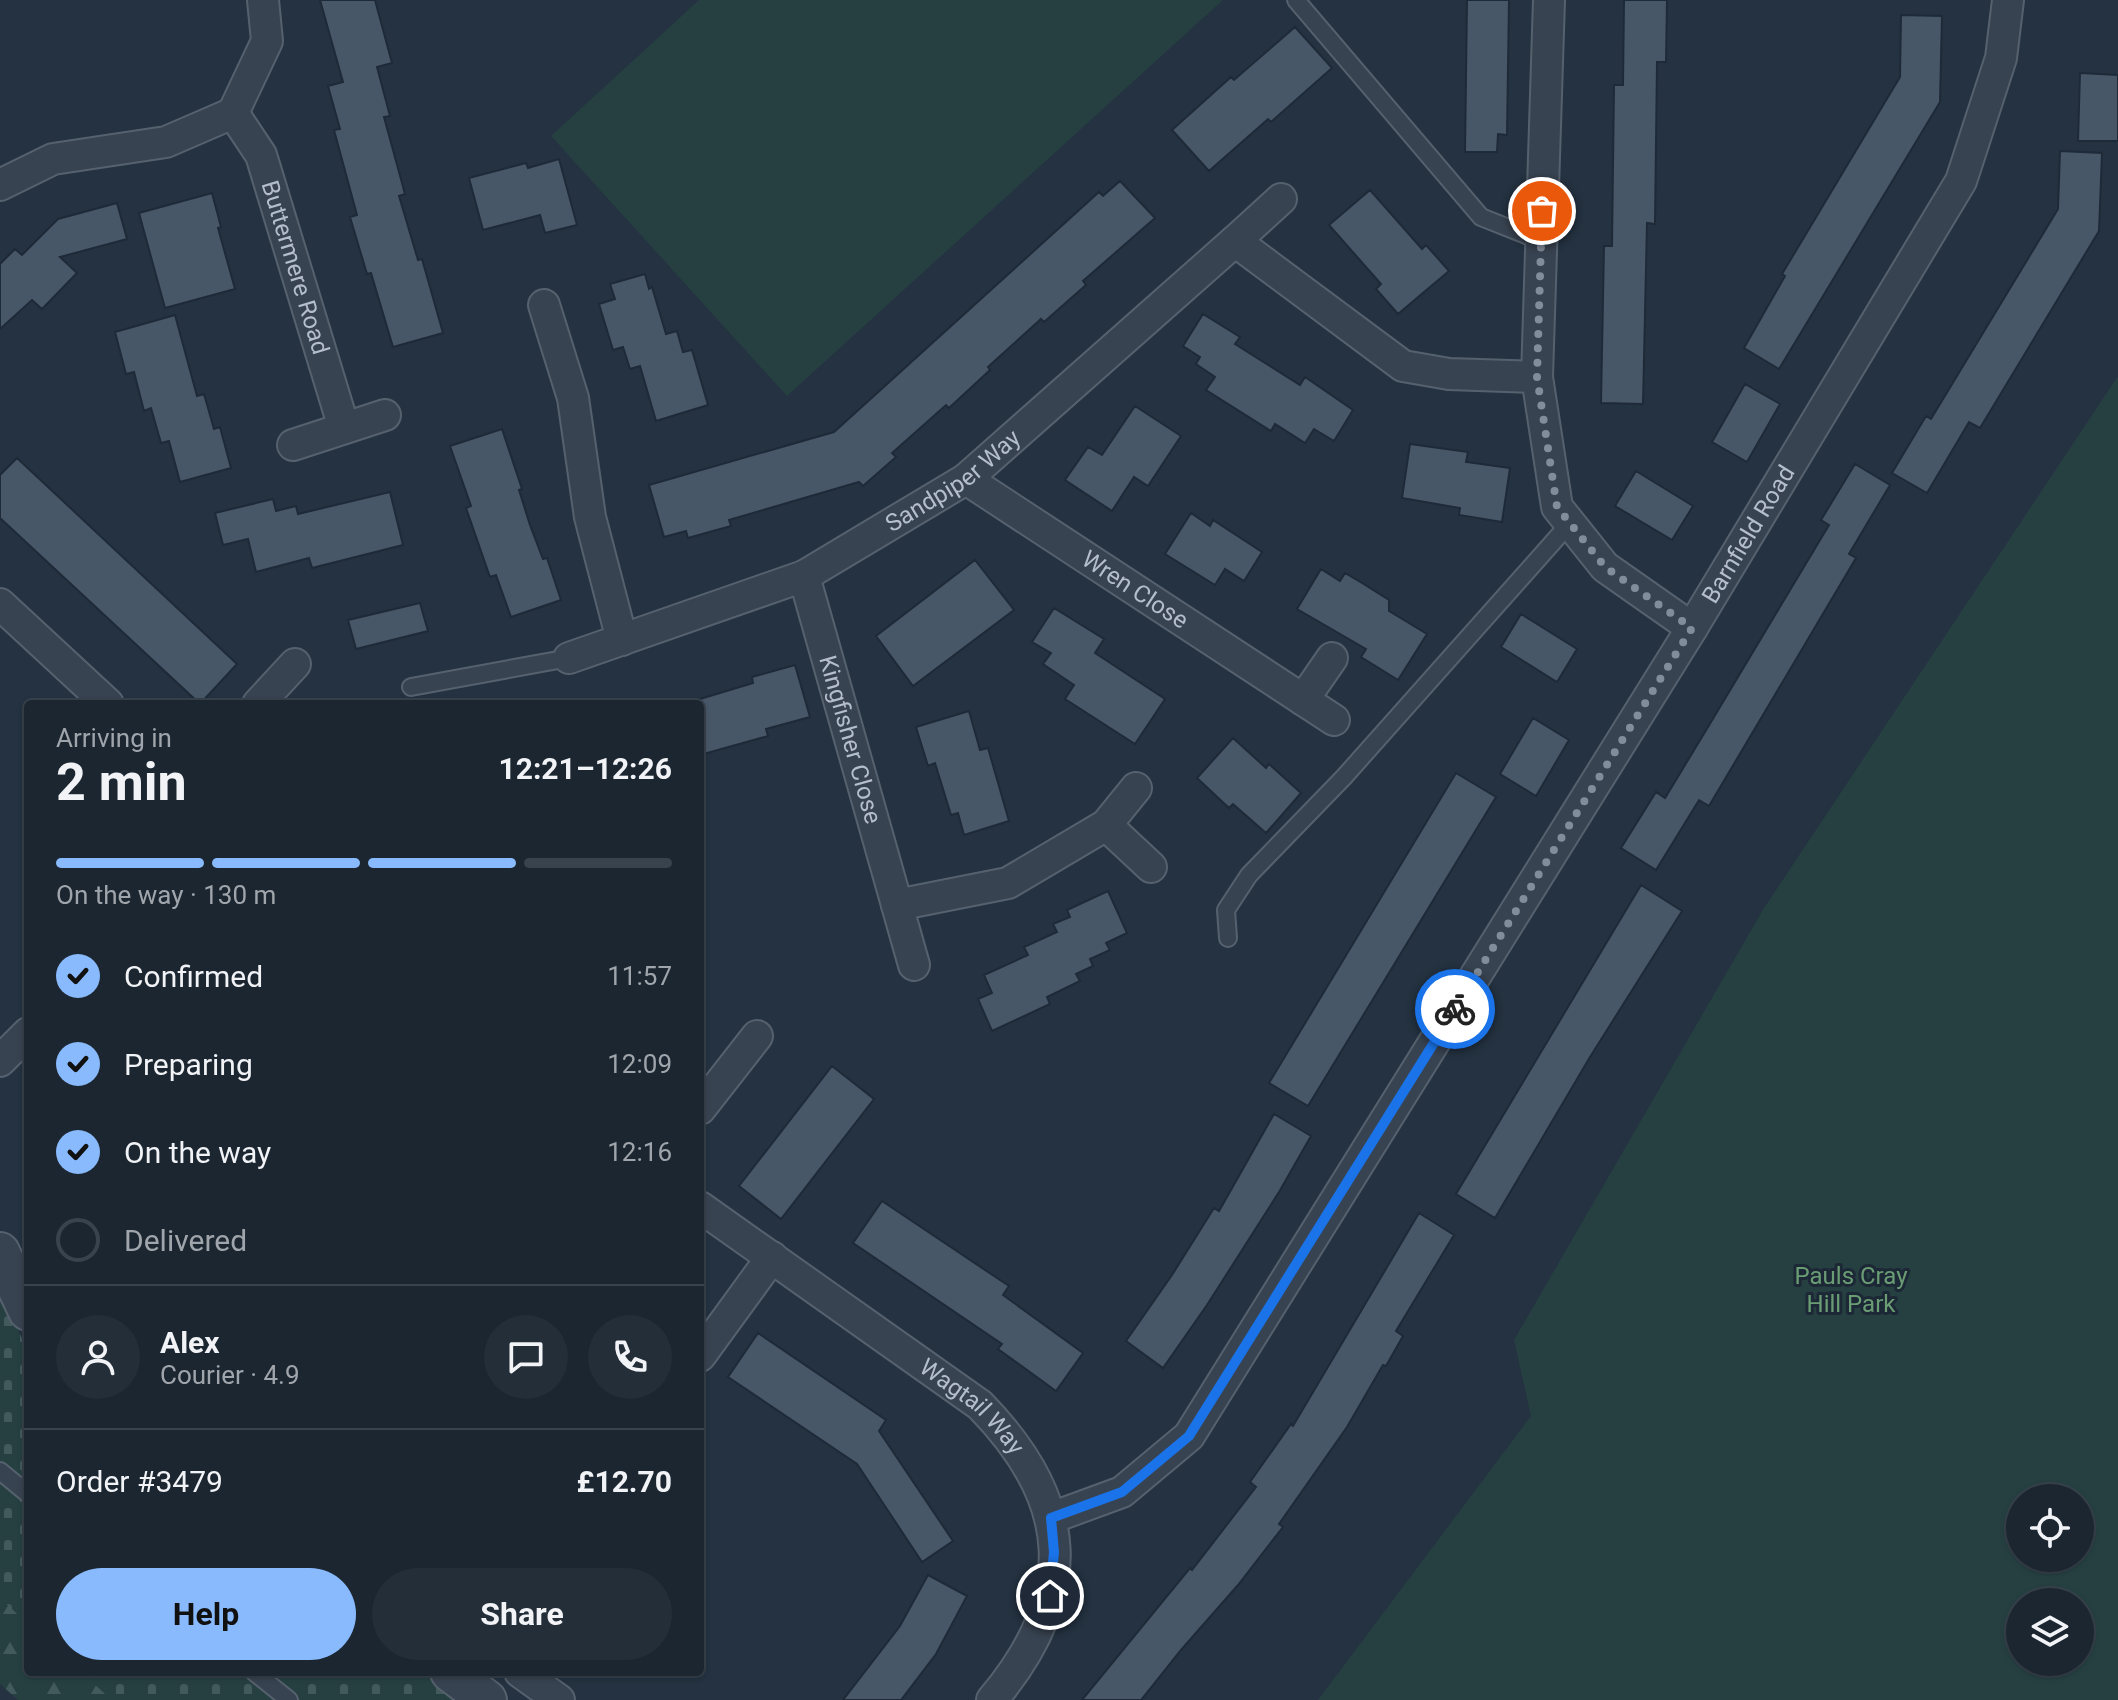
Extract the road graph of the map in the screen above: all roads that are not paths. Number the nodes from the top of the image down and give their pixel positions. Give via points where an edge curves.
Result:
1 (263, 0) edge
2 (1296, 0) edge
3 (1549, 0) edge
4 (2008, 0) edge
5 (233, 113) junction
6 (0, 185) edge
7 (1281, 199) dead end
8 (1235, 241) junction
9 (1541, 241) junction
10 (544, 305) dead end
11 (1537, 377) junction
12 (385, 415) dead end
13 (344, 428) junction
14 (293, 445) dead end
15 (966, 479) junction
16 (1570, 523) junction
17 (804, 576) junction
18 (0, 604) edge
19 (1692, 628) junction
20 (622, 640) junction
21 (569, 658) joint
22 (1332, 658) dead end
23 (295, 664) dead end
24 (411, 687) dead end
25 (104, 700) edge
26 (262, 700) edge
27 (1303, 700) junction
28 (1334, 720) dead end
29 (1136, 788) dead end
30 (1106, 825) junction
31 (1151, 867) dead end
32 (897, 905) junction
33 (1228, 938) dead end
34 (914, 965) dead end
35 (757, 1036) dead end
36 (24, 1037) edge
37 (0, 1061) edge
38 (704, 1104) edge
39 (704, 1210) edge
40 (0, 1252) edge
41 (772, 1257) junction
42 (24, 1303) edge
43 (704, 1350) edge
44 (0, 1471) edge
45 (24, 1491) edge
46 (1051, 1518) junction
47 (259, 1676) edge
48 (455, 1676) edge
49 (526, 1676) edge
50 (289, 1700) edge
51 (487, 1700) edge
52 (559, 1700) edge
53 (992, 1700) edge

1 - 5 street via 267,41
2 - 9 lane via 1481,217
3 - 9 street
4 - 19 street, Barnfield Road via 2001,58 1961,181
5 - 6 street via 166,142 53,159
5 - 13 street, Buttermere Road via 261,155
7 - 8 street, Sandpiper Way
8 - 11 street via 1403,366 1449,374
8 - 15 street, Sandpiper Way
9 - 11 street
10 - 20 street via 573,398 590,517
11 - 16 street via 1557,507
12 - 13 street
13 - 14 street
15 - 17 street, Sandpiper Way
15 - 27 street, Wren Close
16 - 19 street via 1605,567
16 - 33 lane via 1344,777 1249,875 1226,910
17 - 20 street, Sandpiper Way
17 - 32 street, Kingfisher Close
18 - 25 street
19 - 46 street, Barnfield Road via 1189,1436 1122,1492
20 - 21 street, Sandpiper Way
21 - 24 lane
22 - 27 street
23 - 26 street
27 - 28 street, Wren Close
29 - 30 street
30 - 31 street
30 - 32 street via 1008,883
32 - 34 street, Kingfisher Close
35 - 38 street
36 - 37 street
39 - 41 street, Wagtail Way
40 - 42 street
41 - 43 street
41 - 46 street, Wagtail Way via 980,1405 1007,1433 1037,1479
44 - 45 lane
46 - 53 street, Wagtail Way via 1050,1596 1025,1658
47 - 50 lane
48 - 51 street
49 - 52 street

